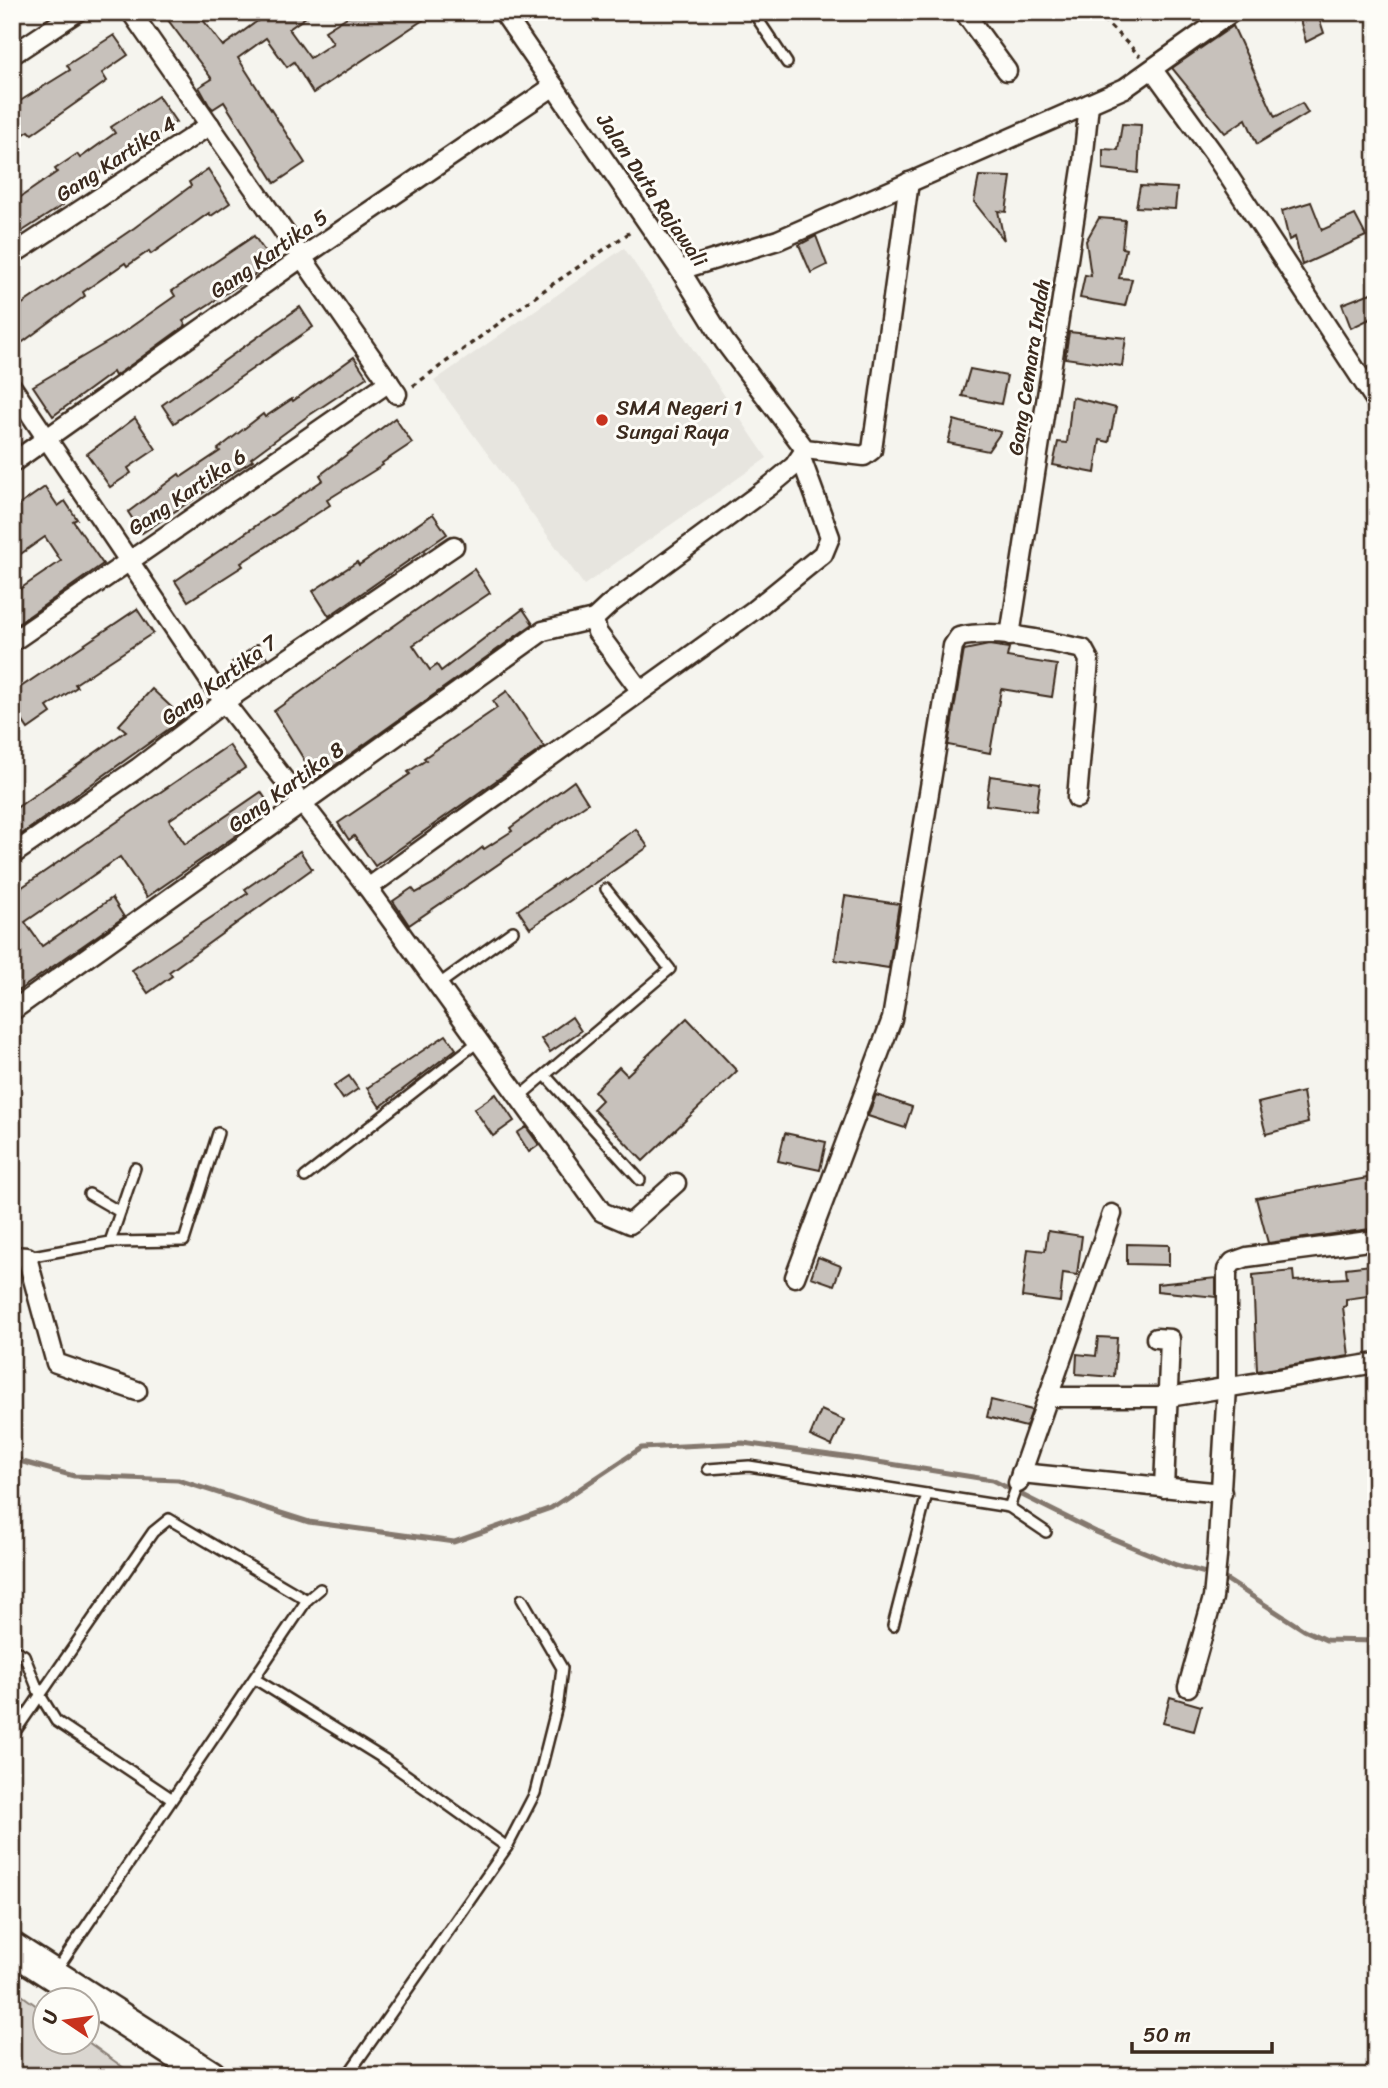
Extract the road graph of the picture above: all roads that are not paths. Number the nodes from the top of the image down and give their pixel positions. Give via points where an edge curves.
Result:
1 (77, 12) edge
2 (131, 12) edge
3 (503, 12) edge
4 (753, 12) edge
5 (964, 12) edge
6 (1232, 12) edge
7 (12, 55) edge
8 (787, 63) dead end
9 (1153, 70) junction
10 (1007, 71) dead end
11 (554, 86) junction
12 (1089, 104) junction
13 (210, 125) junction
14 (909, 182) junction
15 (12, 255) edge
16 (301, 258) junction
17 (680, 270) junction
18 (12, 387) edge
19 (1376, 401) edge
20 (49, 439) junction
21 (803, 454) junction
22 (12, 463) edge
23 (454, 546) dead end
24 (127, 561) junction
25 (594, 619) junction
26 (1010, 636) junction
27 (12, 642) edge
28 (640, 690) junction
29 (224, 702) junction
30 (1077, 798) dead end
31 (302, 804) junction
32 (12, 855) edge
33 (368, 888) junction
34 (606, 889) dead end
35 (513, 931) dead end
36 (438, 985) junction
37 (12, 1011) edge
38 (479, 1041) junction
39 (545, 1075) junction
40 (519, 1097) junction
41 (218, 1133) dead end
42 (135, 1168) dead end
43 (305, 1177) dead end
44 (640, 1180) dead end
45 (676, 1183) dead end
46 (89, 1194) dead end
47 (120, 1212) junction
48 (1112, 1213) dead end
49 (1376, 1240) edge
50 (110, 1242) junction
51 (20, 1256) edge
52 (795, 1277) dead end
53 (1156, 1338) dead end
54 (1376, 1363) edge
55 (1227, 1387) junction
56 (137, 1391) dead end
57 (1048, 1397) junction
58 (1169, 1397) junction
59 (708, 1469) dead end
60 (1164, 1488) junction
61 (1015, 1491) junction
62 (1222, 1493) junction
63 (927, 1494) junction
64 (1046, 1532) dead end
65 (320, 1589) dead end
66 (522, 1599) dead end
67 (307, 1600) junction
68 (893, 1626) dead end
69 (12, 1649) edge
70 (255, 1679) junction
71 (1188, 1688) dead end
72 (40, 1695) junction
73 (12, 1736) edge
74 (171, 1798) junction
75 (507, 1847) junction
76 (12, 1948) edge
77 (54, 1975) junction
78 (211, 2076) edge
79 (347, 2076) edge

1 - 7 street
2 - 13 street
3 - 11 street, Jalan Duta Rajawali
4 - 8 lane
5 - 10 street
6 - 9 street
9 - 12 street
9 - 19 street via 1229,176
11 - 16 street, Gang Kartika 5
11 - 17 street, Jalan Duta Rajawali
12 - 14 street
12 - 26 street, Gang Cemara Indah
13 - 15 street, Gang Kartika 4
13 - 16 street
14 - 17 street via 778,240
14 - 21 street via 872,450 864,456
16 - 20 street, Gang Kartika 5
16 - 24 street, Gang Kartika 6 via 393,388
17 - 21 street, Jalan Duta Rajawali
18 - 20 street
20 - 22 street, Gang Kartika 5
20 - 24 street
21 - 25 street, Gang Kartika 8 via 734,515
21 - 28 street, Jalan Duta Rajawali via 830,537 823,554 754,610
23 - 29 street, Gang Kartika 7
24 - 27 street, Gang Kartika 6
24 - 29 street
25 - 28 street via 597,632
25 - 31 street, Gang Kartika 8 via 542,631
26 - 30 street via 1083,649 1087,654
26 - 52 street via 972,634 960,637 953,646 892,1019
28 - 33 street, Jalan Duta Rajawali
29 - 31 street
29 - 32 street, Gang Kartika 7
31 - 33 street
31 - 37 street, Gang Kartika 8
33 - 36 street
34 - 39 lane via 670,969
35 - 36 lane
36 - 38 street
38 - 40 street
38 - 43 lane
39 - 40 lane
39 - 44 lane
40 - 45 street via 602,1212 629,1224
41 - 50 lane via 184,1241
42 - 47 lane
46 - 47 lane
47 - 50 lane
48 - 57 street
49 - 55 street via 1233,1262 1227,1270
50 - 51 lane
51 - 56 street via 56,1363
53 - 58 street via 1170,1339
54 - 55 street
55 - 58 street
55 - 62 street
57 - 58 street
57 - 61 street
58 - 60 street
59 - 63 lane via 749,1466
60 - 61 street
60 - 62 street
61 - 63 lane
61 - 64 lane
62 - 71 street via 1215,1575
63 - 68 lane
65 - 67 lane
66 - 75 lane via 562,1668 535,1793
67 - 70 lane
67 - 72 lane via 169,1519 153,1532
69 - 72 lane via 24,1655
70 - 74 lane
70 - 75 lane via 384,1759
72 - 73 lane
72 - 74 lane via 56,1721
74 - 77 lane
75 - 79 lane
76 - 77 highway
77 - 78 highway

